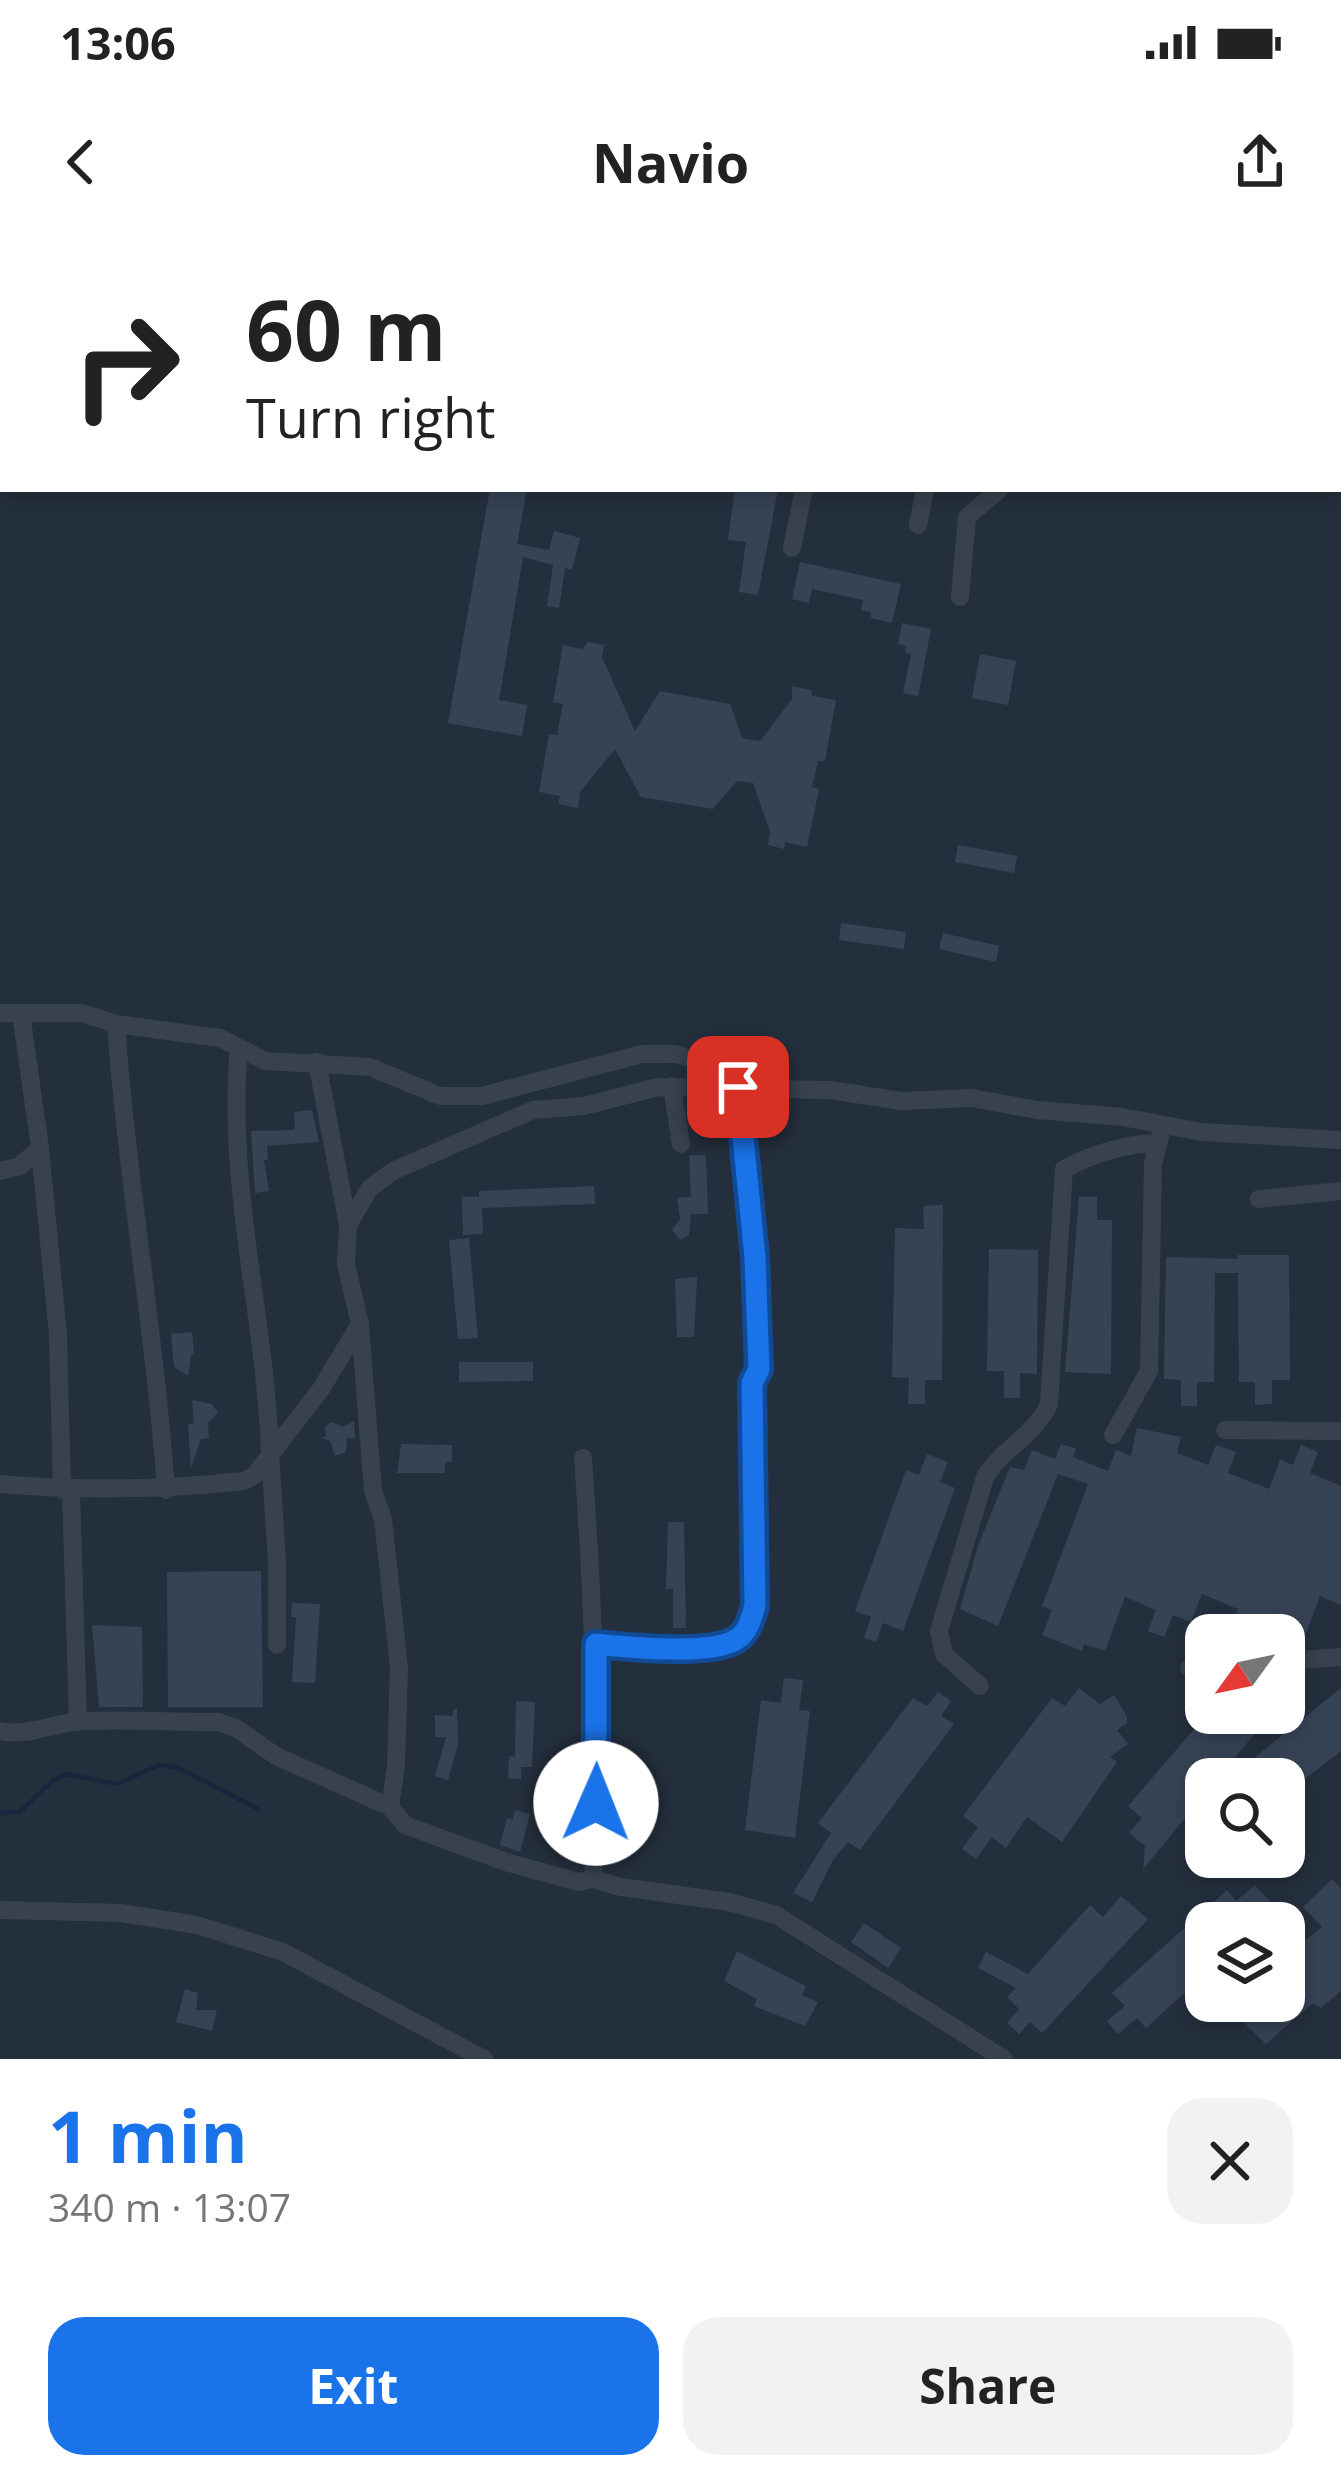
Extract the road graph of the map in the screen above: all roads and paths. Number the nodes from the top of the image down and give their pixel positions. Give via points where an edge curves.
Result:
1 (802, 492) edge
2 (924, 492) edge
3 (996, 492) edge
4 (918, 525) dead end
5 (793, 548) dead end
6 (960, 597) dead end
7 (0, 1013) edge
8 (21, 1013) junction
9 (116, 1024) junction
10 (239, 1048) junction
11 (317, 1062) junction
12 (672, 1086) junction
13 (738, 1087) junction
14 (773, 1088) junction
15 (1161, 1135) junction
16 (1341, 1140) edge
17 (681, 1144) dead end
18 (40, 1148) junction
19 (0, 1171) edge
20 (1341, 1191) edge
21 (1259, 1199) dead end
22 (348, 1226) junction
23 (360, 1324) junction
24 (1225, 1430) dead end
25 (1341, 1431) edge
26 (1113, 1435) dead end
27 (270, 1455) junction
28 (583, 1458) dead end
29 (0, 1484) edge
30 (66, 1490) junction
31 (166, 1490) junction
32 (596, 1644) junction
33 (277, 1646) dead end
34 (1341, 1657) edge
35 (1305, 1660) edge
36 (980, 1686) dead end
37 (78, 1720) junction
38 (0, 1731) edge
39 (390, 1807) junction
40 (593, 1879) junction
41 (0, 1910) edge
42 (484, 2059) edge
43 (1004, 2059) edge

1 - 5 street
2 - 4 street
3 - 6 street via 967,517
7 - 8 street
8 - 9 street via 82,1013
8 - 18 street
9 - 10 street via 220,1038
9 - 31 street
10 - 11 street via 265,1061
10 - 27 street via 245,1233
11 - 14 street via 370,1067 440,1096 482,1096 642,1054 676,1054
11 - 22 street
12 - 13 street
12 - 17 street
12 - 22 street via 533,1110 494,1126 393,1171 369,1189
13 - 14 street
13 - 32 street via 759,1369 752,1383 755,1606 735,1642
14 - 15 street via 902,1101 972,1098 1122,1117
15 - 16 street
15 - 26 street via 1149,1371
15 - 36 street via 1064,1169 1048,1404 985,1477 939,1631 944,1654
18 - 19 street
18 - 30 street
20 - 21 street
22 - 23 street via 346,1264
23 - 27 street
23 - 39 street via 399,1667
24 - 25 street
27 - 31 street via 244,1481
27 - 33 street
28 - 32 street
29 - 30 street
30 - 31 street
30 - 37 street
32 - 40 street
34 - 35 street
37 - 38 street via 30,1733
37 - 39 street via 218,1722
39 - 40 street via 405,1825 506,1862
40 - 43 street via 776,1916
41 - 42 street via 122,1913 197,1925 283,1952

